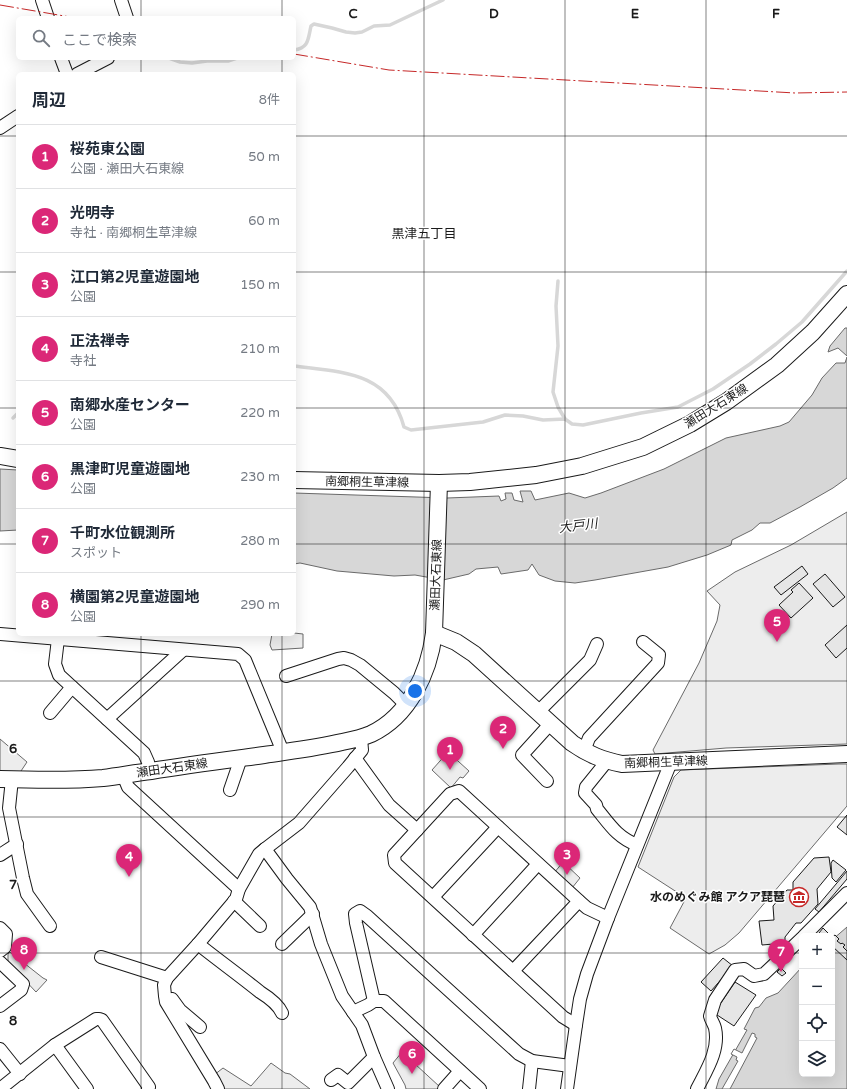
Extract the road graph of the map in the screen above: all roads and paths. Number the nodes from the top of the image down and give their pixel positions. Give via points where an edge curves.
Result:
1 (42, 0) edge
2 (121, 0) edge
3 (47, 16) edge
4 (126, 16) edge
5 (62, 60) edge
6 (104, 60) edge
7 (66, 72) edge
8 (81, 72) edge
9 (16, 117) edge
10 (0, 128) edge
11 (847, 294) edge
12 (0, 456) edge
13 (16, 459) edge
14 (296, 480) edge
15 (439, 488) junction
16 (434, 628) junction
17 (0, 634) edge
18 (16, 635) edge
19 (23, 636) edge
20 (58, 639) junction
21 (643, 642) dead end
22 (597, 644) dead end
23 (183, 650) junction
24 (286, 676) dead end
25 (72, 687) junction
26 (406, 705) junction
27 (538, 712) junction
28 (50, 713) dead end
29 (107, 719) junction
30 (551, 724) junction
31 (361, 738) junction
32 (584, 751) junction
33 (284, 752) junction
34 (847, 754) edge
35 (241, 758) junction
36 (355, 758) junction
37 (607, 761) junction
38 (670, 762) junction
39 (150, 771) junction
40 (123, 775) junction
41 (6, 779) edge
42 (547, 781) dead end
43 (230, 790) dead end
44 (498, 827) junction
45 (418, 830) junction
46 (17, 844) junction
47 (637, 845) junction
48 (264, 849) junction
49 (0, 855) edge
50 (538, 864) junction
51 (240, 889) junction
52 (847, 893) edge
53 (433, 898) junction
54 (234, 901) junction
55 (579, 901) junction
56 (312, 914) junction
57 (608, 918) junction
58 (50, 926) dead end
59 (260, 926) dead end
60 (0, 928) edge
61 (807, 933) edge
62 (474, 935) junction
63 (799, 941) edge
64 (198, 944) junction
65 (282, 944) dead end
66 (0, 951) edge
67 (101, 957) dead end
68 (0, 962) edge
69 (513, 972) junction
70 (165, 984) junction
71 (374, 1001) junction
72 (0, 1006) edge
73 (353, 1012) junction
74 (282, 1013) dead end
75 (576, 1025) junction
76 (200, 1027) dead end
77 (55, 1045) junction
78 (0, 1049) edge
79 (374, 1057) junction
80 (532, 1060) junction
81 (570, 1066) junction
82 (460, 1070) junction
83 (20, 1074) junction
84 (331, 1080) dead end
85 (0, 1089) edge
86 (87, 1089) edge
87 (148, 1089) edge
88 (218, 1089) edge
89 (388, 1089) edge
90 (444, 1089) edge
91 (480, 1089) edge
92 (529, 1089) edge
93 (567, 1089) edge
94 (697, 1089) edge

1 - 3 street
2 - 4 street
5 - 7 street
6 - 8 street
9 - 10 street
11 - 15 main road, 瀬田大石東線 via 813,332 771,369 720,406 643,447 582,466
12 - 13 main road
14 - 15 main road, 南郷桐生草津線
15 - 16 main road, 瀬田大石東線
16 - 26 main road, 瀬田大石東線 via 431,654 423,677
16 - 27 main road, 南郷桐生草津線 via 474,654
17 - 18 street
19 - 20 street
20 - 23 street
20 - 25 street via 55,664 59,675
21 - 32 street via 659,655 658,663 589,738
22 - 27 street via 590,660
23 - 29 street
23 - 33 street via 238,654 245,660
24 - 26 street via 344,658 360,665
25 - 28 street
25 - 29 street
26 - 31 main road, 瀬田大石東線 via 387,724
27 - 30 main road, 南郷桐生草津線
29 - 39 street via 144,753
30 - 32 main road, 南郷桐生草津線
30 - 42 street via 522,755
31 - 33 main road, 瀬田大石東線
31 - 36 street via 362,750
32 - 37 main road, 南郷桐生草津線
33 - 35 main road, 瀬田大石東線
34 - 38 main road, 南郷桐生草津線
35 - 39 main road, 瀬田大石東線
35 - 43 street
36 - 45 street via 389,805
36 - 48 street via 298,823
37 - 38 main road, 南郷桐生草津線 via 622,764
37 - 47 street via 586,787 585,794 596,804 597,810 619,835
38 - 47 street
39 - 40 main road, 瀬田大石東線
40 - 41 main road, 瀬田大石東線 via 84,779
40 - 51 street via 128,787
41 - 46 street
44 - 45 street via 459,791 450,794
44 - 50 street
44 - 53 street
45 - 53 street via 394,855 395,863
46 - 49 street
46 - 58 street via 27,894
47 - 57 street
48 - 51 street
48 - 56 street via 310,907
50 - 55 street
50 - 62 street
51 - 54 street
52 - 61 street
53 - 62 street
54 - 59 street
54 - 64 street
55 - 57 street
55 - 69 street
56 - 65 street
56 - 73 street via 342,996
57 - 75 street via 587,974
60 - 66 street via 6,934 5,947
62 - 69 street
63 - 94 street via 764,974 754,976 744,969 735,970 724,985 715,1000 710,1016 715,1028 716,1045 710,1065
64 - 70 street
64 - 74 street via 269,999
67 - 70 street
68 - 72 street via 23,984 21,990
69 - 75 street via 563,1017
70 - 76 street via 180,1010
70 - 88 street via 166,1002
71 - 73 street
71 - 80 street via 356,923 355,914 360,911 519,1054
71 - 82 street via 384,1001
73 - 79 street via 362,1025
75 - 81 street
77 - 83 street
77 - 86 street
77 - 87 street via 96,1019 102,1020
78 - 83 street
79 - 84 street via 348,1083 338,1075
79 - 89 street
80 - 81 street
80 - 92 street
81 - 93 street
82 - 90 street
82 - 91 street
83 - 85 street

